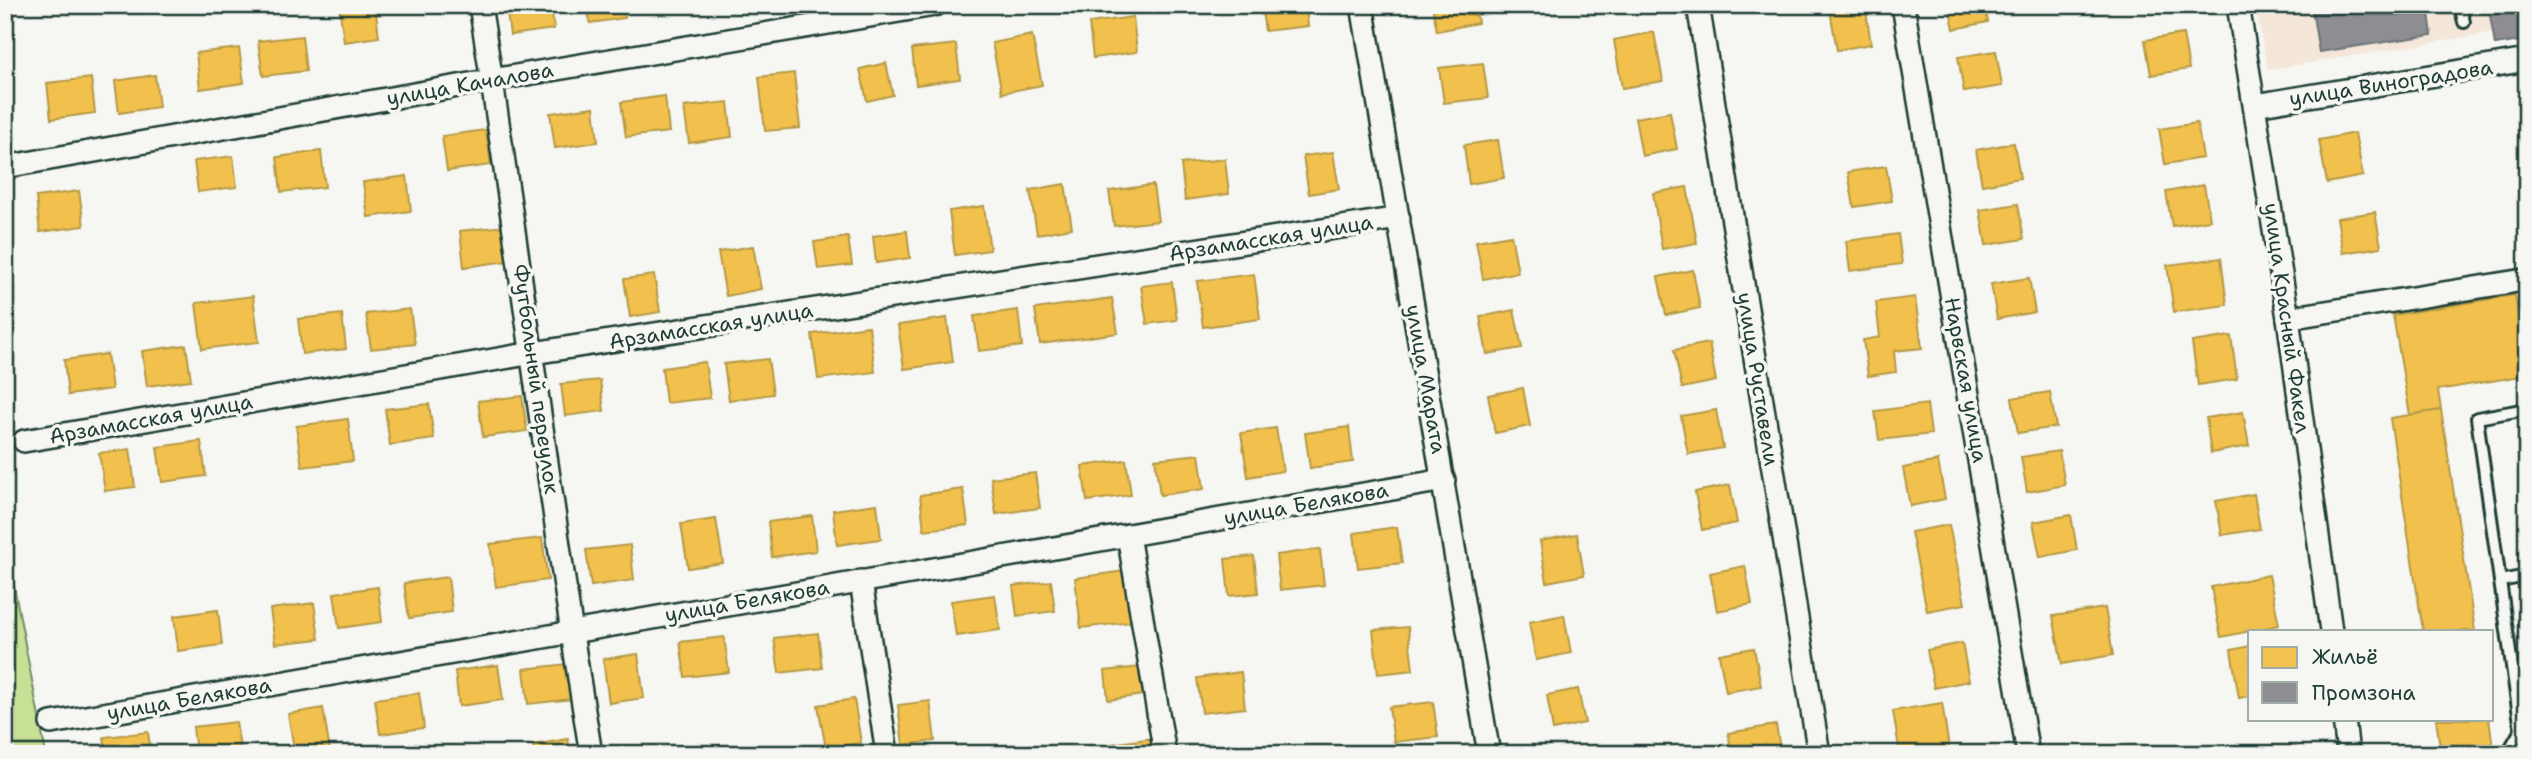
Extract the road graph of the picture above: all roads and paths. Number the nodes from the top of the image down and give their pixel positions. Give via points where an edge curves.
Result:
1 (480, 5) edge
2 (935, 5) edge
3 (1362, 5) edge
4 (1698, 5) edge
5 (1903, 5) edge
6 (2238, 5) edge
7 (2460, 5) edge
8 (2464, 22) dead end
9 (2527, 60) edge
10 (492, 80) junction
11 (2255, 105) junction
12 (5, 167) edge
13 (1398, 218) junction
14 (2525, 281) edge
15 (2288, 318) junction
16 (533, 354) junction
17 (2527, 409) edge
18 (24, 441) dead end
19 (1444, 480) junction
20 (1128, 535) junction
21 (2527, 576) edge
22 (861, 581) junction
23 (2500, 581) junction
24 (2331, 630) edge
25 (571, 632) junction
26 (2344, 720) edge
27 (51, 723) dead end
28 (591, 754) edge
29 (887, 754) edge
30 (1165, 754) edge
31 (1489, 754) edge
32 (1819, 754) edge
33 (2028, 754) edge
34 (2348, 754) edge
35 (2507, 754) edge

1 - 10 street, Футбольный переулок
2 - 10 street, улица Качалова
3 - 13 street, улица Марата
4 - 32 street, улица Руставели
5 - 33 street, Нарвская улица
6 - 11 street, улица Красный Факел
7 - 8 lane
9 - 11 street, улица Виноградова
10 - 12 street, улица Качалова
10 - 16 street, Футбольный переулок
11 - 15 street, улица Красный Факел
13 - 16 street, Арзамасская улица
13 - 19 street, улица Марата
14 - 15 street
15 - 24 street, улица Красный Факел
16 - 18 street, Арзамасская улица
16 - 25 street, Футбольный переулок
17 - 23 lane via 2476,418
19 - 20 street, улица Белякова
19 - 31 street, улица Марата
20 - 22 street, улица Белякова
20 - 30 street
21 - 23 lane
22 - 25 street, улица Белякова
22 - 29 street
23 - 35 lane via 2521,730
25 - 27 street, улица Белякова
25 - 28 street, Футбольный переулок
26 - 34 street

